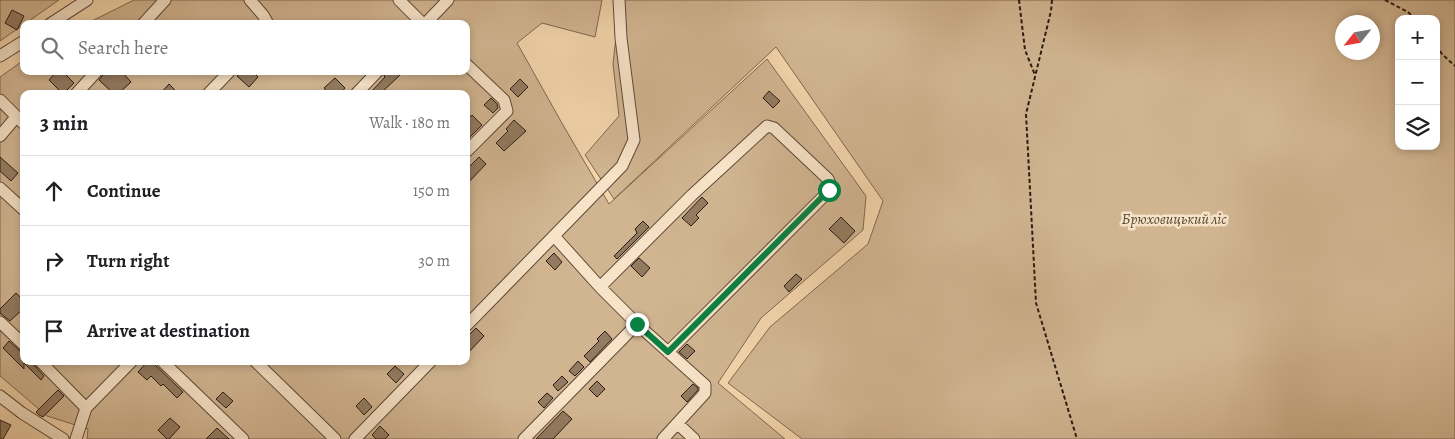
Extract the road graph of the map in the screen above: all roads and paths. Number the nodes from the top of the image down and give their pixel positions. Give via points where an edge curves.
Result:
1 (88, 0) edge
2 (165, 0) edge
3 (250, 0) edge
4 (399, 0) edge
5 (448, 0) edge
6 (619, 0) edge
7 (1019, 0) edge
8 (1052, 0) edge
9 (1385, 0) edge
10 (1411, 15) edge
11 (56, 20) edge
12 (147, 20) edge
13 (266, 20) edge
14 (420, 20) edge
15 (428, 20) edge
16 (20, 44) edge
17 (1440, 51) edge
18 (0, 56) edge
19 (1455, 66) edge
20 (470, 68) edge
21 (93, 75) edge
22 (226, 75) edge
23 (374, 75) edge
24 (1035, 75) junction
25 (80, 90) edge
26 (212, 90) edge
27 (360, 90) edge
28 (0, 100) edge
29 (20, 120) edge
30 (0, 136) edge
31 (470, 148) edge
32 (0, 188) edge
33 (20, 206) edge
34 (554, 236) junction
35 (600, 287) junction
36 (0, 322) edge
37 (470, 322) edge
38 (637, 324) junction
39 (20, 341) edge
40 (668, 352) junction
41 (44, 365) edge
42 (128, 365) edge
43 (166, 365) edge
44 (261, 365) edge
45 (428, 365) edge
46 (0, 396) edge
47 (86, 408) junction
48 (678, 424) junction
49 (80, 437) edge
50 (63, 439) edge
51 (242, 439) edge
52 (335, 439) edge
53 (355, 439) edge
54 (524, 439) edge
55 (663, 439) edge
56 (694, 439) edge
57 (1077, 439) edge

1 - 11 street
2 - 12 street
3 - 13 street
4 - 14 street
5 - 15 street
6 - 34 street via 634,140 622,166
7 - 24 path via 1025,50
8 - 24 path
9 - 10 path
16 - 18 street
17 - 19 path
20 - 31 street via 504,100 507,111
21 - 25 street
22 - 26 street
23 - 27 street
24 - 57 path via 1026,114 1036,303
28 - 29 street
29 - 30 street
32 - 33 street
34 - 35 street
34 - 37 street
35 - 38 street
35 - 40 street via 767,126 774,128 828,180 831,187
36 - 39 street
38 - 40 street
38 - 54 street
40 - 48 street via 705,385 705,393
41 - 47 street
42 - 47 street
43 - 51 street
44 - 52 street
45 - 53 street
46 - 50 street
47 - 49 street
48 - 55 street
48 - 56 street

